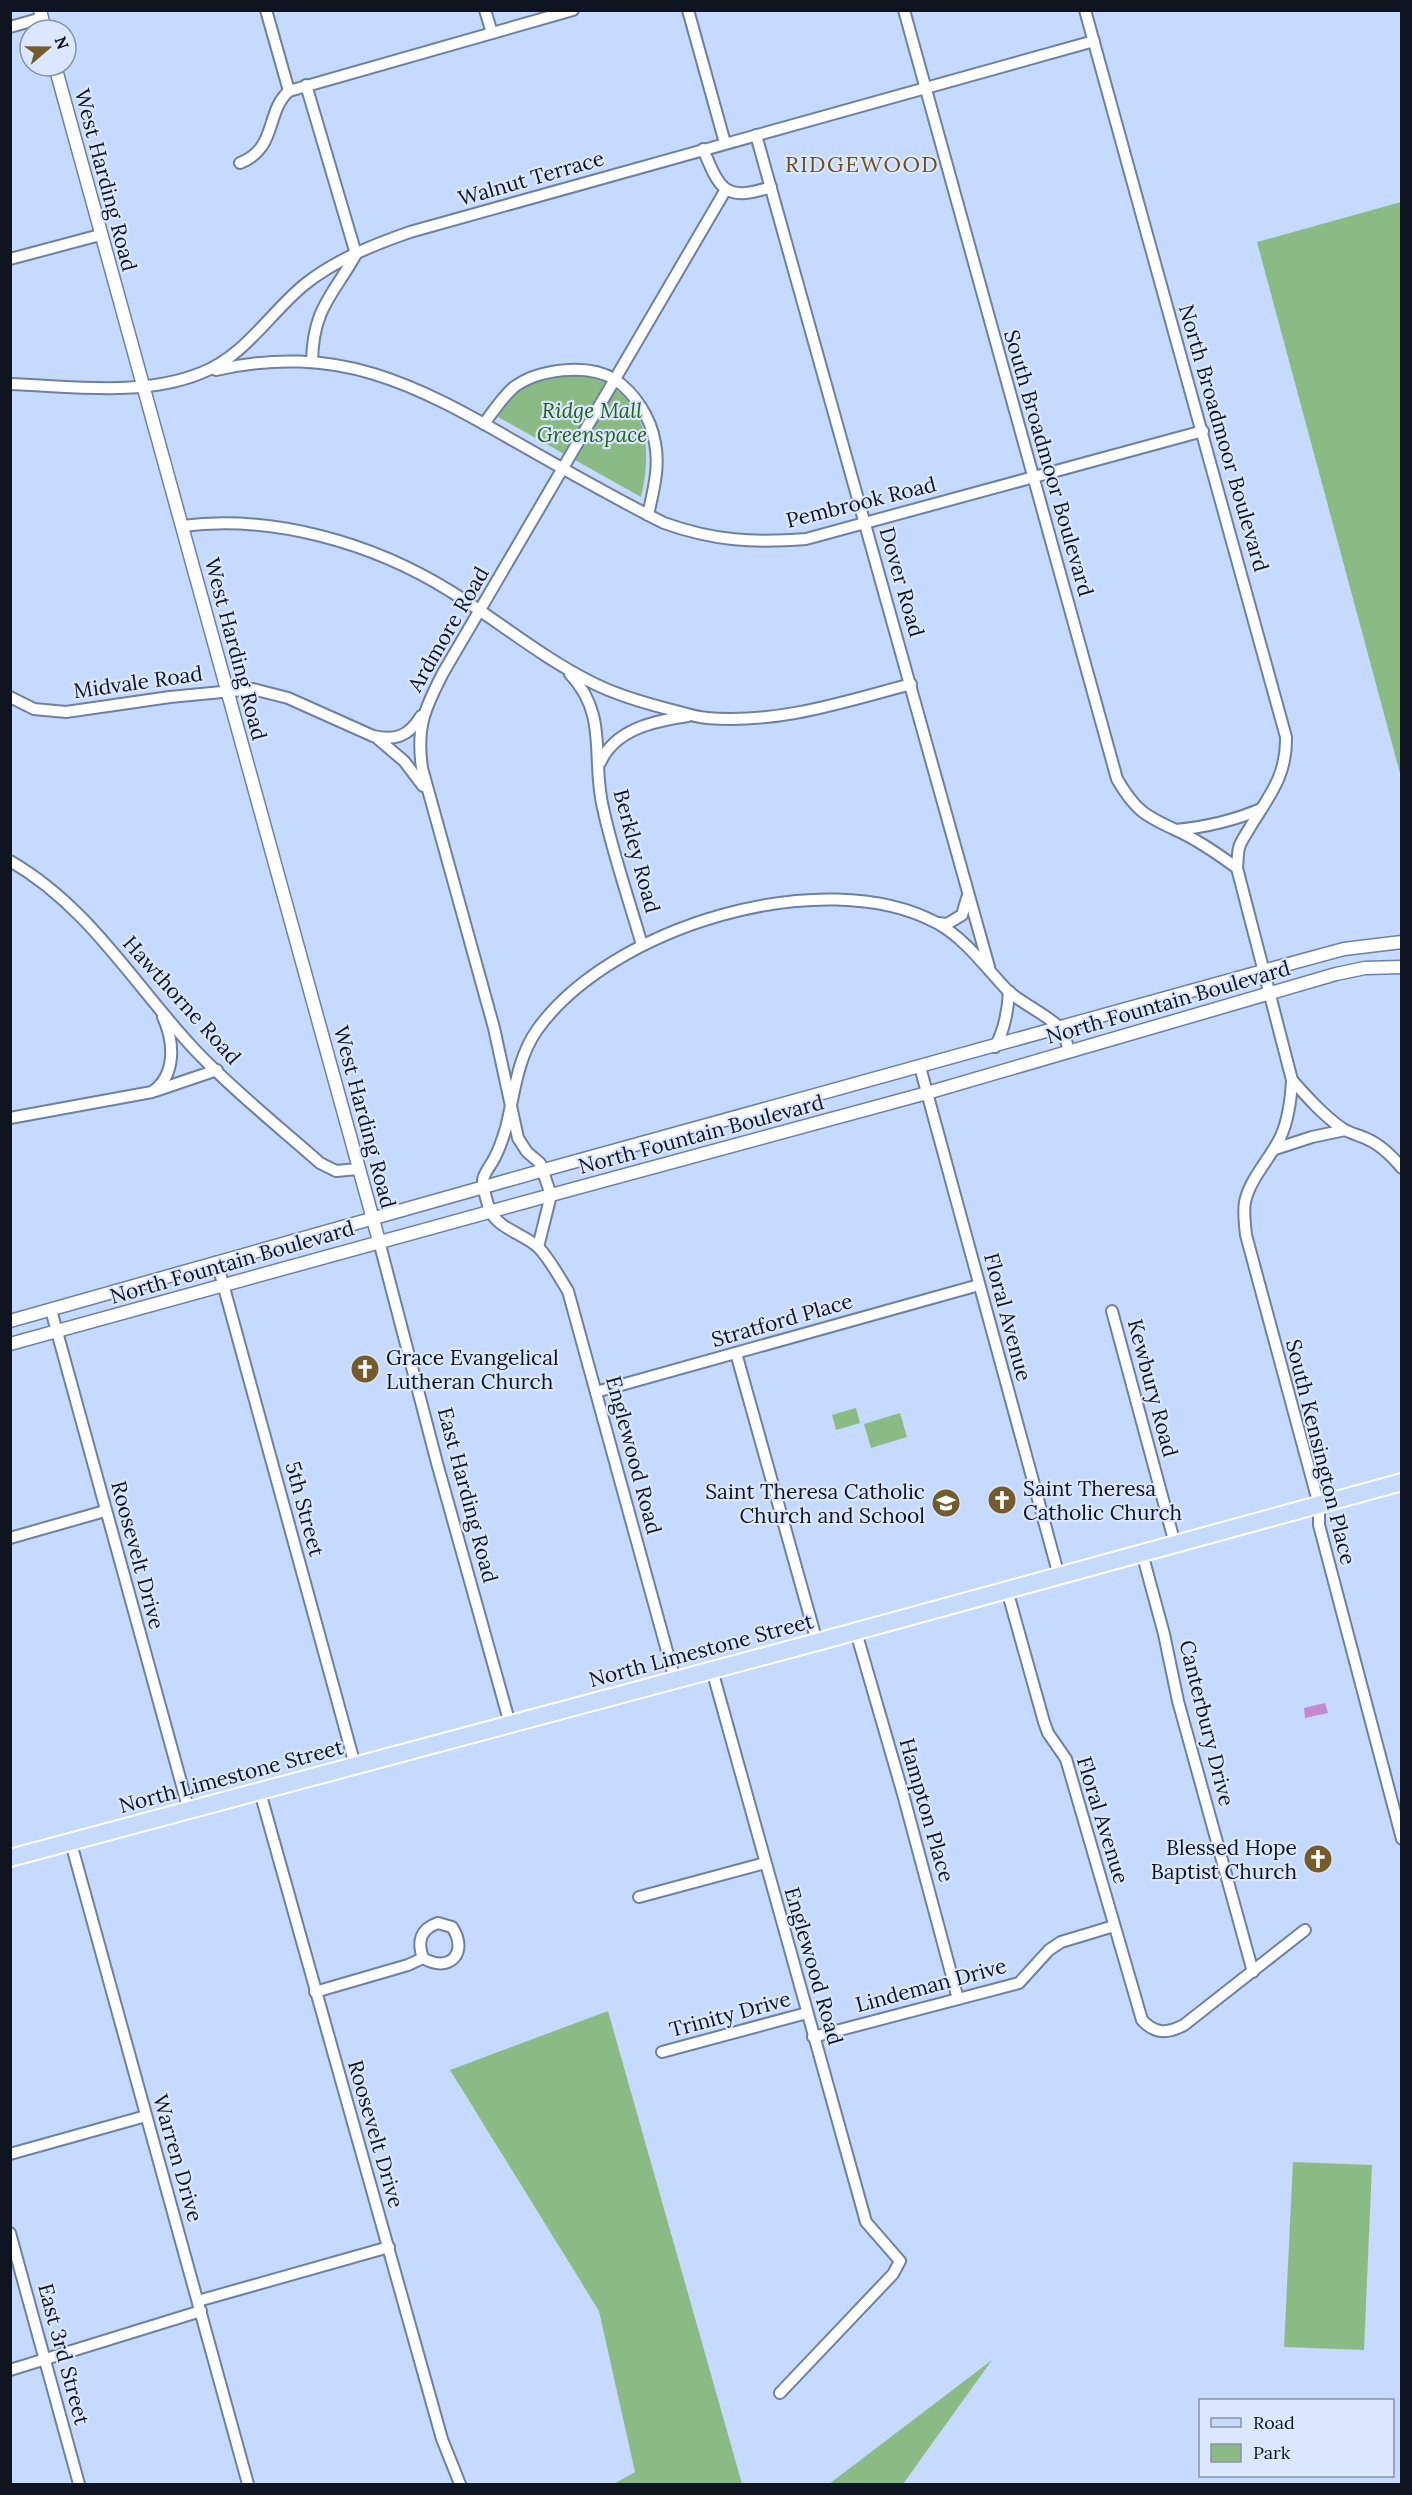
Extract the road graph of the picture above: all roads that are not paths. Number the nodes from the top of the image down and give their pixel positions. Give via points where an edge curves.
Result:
1 (266, 10) edge
2 (486, 10) edge
3 (573, 10) edge
4 (688, 10) edge
5 (904, 10) edge
6 (1085, 10) edge
7 (492, 33) junction
8 (1094, 41) junction
9 (58, 78) edge
10 (306, 85) junction
11 (925, 88) junction
12 (289, 91) junction
13 (756, 135) junction
14 (725, 143) junction
15 (703, 149) junction
16 (240, 163) dead end
17 (771, 187) junction
18 (725, 191) junction
19 (100, 235) junction
20 (356, 254) junction
21 (10, 259) edge
22 (312, 362) junction
23 (201, 374) junction
24 (615, 380) junction
25 (10, 384) edge
26 (143, 386) junction
27 (484, 423) junction
28 (1203, 431) junction
29 (563, 469) junction
30 (1033, 477) junction
31 (648, 515) junction
32 (864, 524) junction
33 (182, 526) junction
34 (480, 611) junction
35 (563, 667) junction
36 (911, 684) junction
37 (227, 690) junction
38 (10, 697) edge
39 (424, 710) junction
40 (694, 716) junction
41 (373, 736) junction
42 (598, 768) junction
43 (429, 797) junction
44 (1261, 809) junction
45 (1176, 830) junction
46 (10, 861) edge
47 (1237, 868) junction
48 (967, 892) junction
49 (935, 922) junction
50 (1401, 942) edge
51 (642, 945) junction
52 (1401, 966) edge
53 (990, 970) junction
54 (1263, 972) junction
55 (1009, 992) junction
56 (1269, 994) junction
57 (158, 1006) junction
58 (1061, 1028) junction
59 (995, 1047) junction
60 (1069, 1051) junction
61 (920, 1067) junction
62 (217, 1070) junction
63 (1292, 1080) junction
64 (152, 1092) junction
65 (927, 1093) junction
66 (511, 1106) junction
67 (10, 1118) edge
68 (1345, 1130) junction
69 (1275, 1149) junction
70 (1401, 1168) edge
71 (358, 1169) junction
72 (544, 1170) junction
73 (484, 1186) junction
74 (551, 1195) junction
75 (491, 1213) junction
76 (372, 1218) junction
77 (379, 1242) junction
78 (538, 1247) junction
79 (217, 1262) junction
80 (222, 1284) junction
81 (979, 1285) junction
82 (51, 1310) junction
83 (1112, 1311) dead end
84 (10, 1321) edge
85 (57, 1332) junction
86 (10, 1344) edge
87 (736, 1353) junction
88 (596, 1392) junction
89 (1401, 1482) edge
90 (1319, 1505) junction
91 (105, 1511) junction
92 (10, 1538) edge
93 (1175, 1544) junction
94 (1142, 1553) junction
95 (1059, 1576) junction
96 (1007, 1590) junction
97 (856, 1632) junction
98 (817, 1642) junction
99 (712, 1670) junction
100 (675, 1680) junction
101 (510, 1724) junction
102 (355, 1766) junction
103 (260, 1792) junction
104 (189, 1811) junction
105 (1401, 1839) edge
106 (70, 1843) junction
107 (10, 1858) edge
108 (765, 1863) junction
109 (639, 1897) dead end
110 (1114, 1926) junction
111 (1305, 1930) dead end
112 (423, 1958) dead end
113 (1253, 1972) junction
114 (315, 1992) junction
115 (958, 1999) junction
116 (807, 2013) junction
117 (813, 2037) junction
118 (662, 2052) dead end
119 (146, 2116) junction
120 (10, 2154) edge
121 (10, 2233) edge
122 (389, 2247) junction
123 (200, 2306) junction
124 (45, 2360) junction
125 (10, 2370) edge
126 (780, 2393) dead end
127 (80, 2484) edge
128 (248, 2484) edge
129 (460, 2484) edge

1 - 12 street
2 - 7 street
3 - 7 street
4 - 14 street
5 - 11 street, South Broadmoor Boulevard
6 - 8 street, North Broadmoor Boulevard
7 - 10 street
8 - 11 street, Walnut Terrace
8 - 28 street, North Broadmoor Boulevard
9 - 19 street, West Harding Road
10 - 12 street
10 - 20 street
11 - 13 street, Walnut Terrace
11 - 30 street, South Broadmoor Boulevard
12 - 16 street via 280,103 263,147
13 - 14 street, Walnut Terrace
13 - 17 street, Dover Road
14 - 15 street, Walnut Terrace
15 - 18 street
15 - 20 street, Walnut Terrace via 410,232
17 - 18 street via 737,194
17 - 32 street, Dover Road
18 - 24 street, Ardmore Road
19 - 21 street
19 - 26 street, West Harding Road
20 - 22 street via 321,309 312,341
20 - 23 street, Walnut Terrace via 305,284 235,353
22 - 23 street, Pembrook Road via 267,362
22 - 27 street, Pembrook Road via 408,384
23 - 26 street, Walnut Terrace
24 - 27 street via 572,371 542,374 514,388
24 - 29 street, Ardmore Road
24 - 31 street via 639,404 652,430 657,462
25 - 26 street, Walnut Terrace
26 - 33 street, West Harding Road
27 - 29 street, Pembrook Road
28 - 30 street, Pembrook Road
28 - 44 street, North Broadmoor Boulevard via 1286,737 1281,776
29 - 31 street, Pembrook Road
29 - 34 street, Ardmore Road
30 - 32 street, Pembrook Road
30 - 45 street, South Broadmoor Boulevard via 1117,779 1137,807 1159,824
31 - 32 street, Pembrook Road via 693,533 744,542 806,539
32 - 36 street, Dover Road
33 - 34 street via 254,525 322,537 416,572
33 - 37 street, West Harding Road
34 - 35 street
34 - 39 street, Ardmore Road
35 - 40 street via 618,694
35 - 42 street, Berkley Road via 579,683 592,710
36 - 40 street via 790,715 729,719
36 - 48 street, Dover Road
37 - 38 street, Midvale Road via 66,712 34,709
37 - 41 street, Midvale Road via 266,691
37 - 71 street, West Harding Road
39 - 41 street, Midvale Road via 404,735 387,739
39 - 43 street, Ardmore Road via 420,754
40 - 42 street, Berkley Road via 654,723 621,736 604,754
41 - 43 street, Midvale Road via 417,775
42 - 51 street, Berkley Road via 603,812
43 - 66 street, Ardmore Road via 494,1028
44 - 45 street via 1235,820
44 - 47 street, North Broadmoor Boulevard via 1239,845
45 - 47 street, South Broadmoor Boulevard
46 - 57 street, Hawthorne Road via 60,896 85,920
47 - 54 street
48 - 49 street via 962,915 947,924
48 - 53 street, Dover Road
49 - 51 street via 899,909 862,902 802,902 752,908 702,921
49 - 53 street via 958,938
50 - 54 street, North Fountain Boulevard via 1344,949
51 - 66 street via 580,985 536,1032 517,1076
52 - 56 street, North Fountain Boulevard via 1336,974
53 - 55 street
54 - 56 street
54 - 58 street, North Fountain Boulevard
55 - 58 street
55 - 59 street via 1002,1035
56 - 60 street, North Fountain Boulevard
56 - 63 street
57 - 62 street, Hawthorne Road
57 - 64 street via 170,1033 171,1054 164,1082
58 - 59 street, North Fountain Boulevard
58 - 60 street
59 - 61 street, North Fountain Boulevard
60 - 65 street, North Fountain Boulevard
61 - 65 street, Floral Avenue
61 - 72 street, North Fountain Boulevard
62 - 64 street
62 - 71 street, Hawthorne Road via 320,1163 336,1171
63 - 68 street
63 - 69 street, South Kensington Place via 1286,1124
64 - 67 street
65 - 74 street, North Fountain Boulevard
65 - 81 street, Floral Avenue
66 - 72 street, Ardmore Road via 518,1138
66 - 73 street via 499,1149 483,1178
68 - 69 street
68 - 70 street via 1374,1143 1394,1157
69 - 90 street, South Kensington Place via 1248,1196 1246,1235
71 - 76 street, West Harding Road
72 - 73 street, North Fountain Boulevard
72 - 74 street, Ardmore Road
73 - 75 street
73 - 76 street, North Fountain Boulevard
74 - 75 street, North Fountain Boulevard
74 - 78 street
75 - 77 street, North Fountain Boulevard
75 - 78 street, Englewood Road
76 - 77 street, West Harding Road
76 - 79 street, North Fountain Boulevard
77 - 80 street, North Fountain Boulevard
77 - 101 street, East Harding Road
78 - 88 street, Englewood Road via 567,1291
79 - 80 street, 5th Street
79 - 82 street, North Fountain Boulevard
80 - 85 street, North Fountain Boulevard
80 - 102 street, 5th Street
81 - 87 street, Stratford Place
81 - 95 street, Floral Avenue
82 - 84 street, North Fountain Boulevard
82 - 85 street, Roosevelt Drive
83 - 93 street, Kewbury Road
85 - 86 street, North Fountain Boulevard
85 - 91 street, Roosevelt Drive
87 - 88 street, Stratford Place
87 - 98 street
88 - 100 street, Englewood Road
89 - 90 main road, North Limestone Street
90 - 93 main road, North Limestone Street
90 - 105 street, South Kensington Place via 1319,1525
91 - 92 street
91 - 104 street, Roosevelt Drive
93 - 94 main road, North Limestone Street
94 - 95 main road, North Limestone Street
94 - 113 street, Canterbury Drive via 1178,1701
95 - 96 main road, North Limestone Street
96 - 97 main road, North Limestone Street
96 - 110 street, Floral Avenue via 1044,1722 1066,1758
97 - 98 main road, North Limestone Street
97 - 115 street, Hampton Place
98 - 99 main road, North Limestone Street
99 - 100 main road, North Limestone Street
99 - 108 street, Englewood Road
100 - 101 main road, North Limestone Street
101 - 102 main road, North Limestone Street
102 - 103 main road, North Limestone Street
103 - 104 main road, North Limestone Street
103 - 114 street, Roosevelt Drive
104 - 106 main road, North Limestone Street
106 - 107 main road, North Limestone Street
106 - 119 street, Warren Drive
108 - 109 street
108 - 116 street, Englewood Road
110 - 113 street, Floral Avenue via 1139,2013 1151,2029 1172,2031 1184,2025
110 - 115 street, Lindeman Drive via 1061,1942 1019,1983
111 - 113 street, Floral Avenue
112 - 114 street
114 - 122 street, Roosevelt Drive
115 - 117 street, Lindeman Drive
116 - 117 street, Englewood Road
116 - 118 street, Trinity Drive
117 - 126 street, Englewood Road via 866,2222 900,2260 893,2274
119 - 120 street
119 - 123 street, Warren Drive
121 - 124 street, East 3rd Street
122 - 123 street
122 - 129 street, Roosevelt Drive via 442,2439
123 - 124 street
123 - 128 street, Warren Drive
124 - 125 street
124 - 127 street, East 3rd Street

